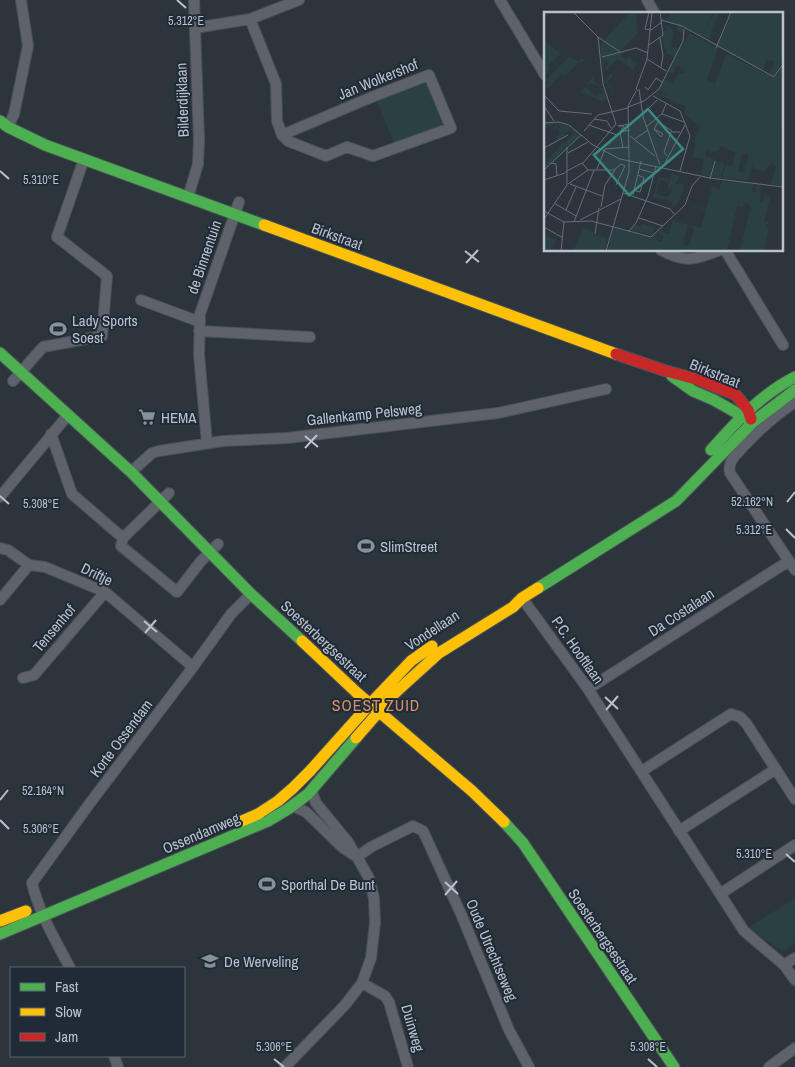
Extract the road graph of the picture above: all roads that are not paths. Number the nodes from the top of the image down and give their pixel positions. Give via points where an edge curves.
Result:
1 (21, 0) edge
2 (194, 0) edge
3 (299, 0) edge
4 (500, 0) edge
5 (647, 0) edge
6 (654, 12) edge
7 (250, 19) junction
8 (195, 28) junction
9 (544, 73) edge
10 (4, 124) edge
11 (282, 135) junction
12 (84, 159) junction
13 (188, 198) junction
14 (239, 202) dead end
15 (234, 214) junction
16 (663, 251) edge
17 (717, 251) edge
18 (726, 251) edge
19 (141, 300) dead end
20 (199, 327) junction
21 (310, 337) dead end
22 (783, 345) dead end
23 (1, 355) edge
24 (21, 371) junction
25 (795, 377) edge
26 (13, 381) dead end
27 (606, 389) dead end
28 (795, 390) edge
29 (795, 402) edge
30 (745, 413) junction
31 (68, 415) junction
32 (753, 422) junction
33 (52, 434) junction
34 (207, 443) junction
35 (131, 472) junction
36 (169, 493) dead end
37 (0, 497) edge
38 (160, 501) junction
39 (650, 516) junction
40 (123, 538) junction
41 (0, 548) edge
42 (214, 548) junction
43 (29, 565) junction
44 (792, 565) edge
45 (105, 592) junction
46 (251, 594) junction
47 (522, 598) junction
48 (0, 600) edge
49 (193, 667) junction
50 (23, 678) dead end
51 (588, 689) junction
52 (370, 704) junction
53 (379, 712) junction
54 (776, 769) junction
55 (642, 771) junction
56 (311, 790) junction
57 (795, 799) edge
58 (293, 806) junction
59 (679, 831) junction
60 (795, 845) edge
61 (357, 857) junction
62 (720, 894) junction
63 (41, 911) junction
64 (0, 921) edge
65 (0, 934) edge
66 (795, 958) edge
67 (784, 965) junction
68 (69, 967) edge
69 (795, 980) edge
70 (362, 983) junction
71 (795, 1048) edge
72 (285, 1067) edge
73 (408, 1067) edge
74 (529, 1067) edge
75 (674, 1067) edge
76 (770, 1067) edge

1 - 10 street via 28,46 14,114
2 - 8 street, Bilderdijklaan
3 - 7 street
4 - 9 street
5 - 6 street
7 - 8 street
7 - 11 street via 276,84 277,121
8 - 13 street, Bilderdijklaan via 199,140 198,164
10 - 12 main road, Birkstraat via 45,145
11 - 11 street, Jan Wolkershof via 429,75 451,128 373,156 348,147 326,156 288,141
12 - 13 main road, Birkstraat
12 - 24 street via 57,236 107,276 102,336 43,347
13 - 15 main road, Birkstraat
14 - 15 street, de Binnentuin
15 - 20 street, de Binnentuin via 200,314
15 - 30 main road, Birkstraat via 666,371 693,391
16 - 17 street via 674,257 694,259
18 - 22 street
19 - 20 street
20 - 21 street
20 - 34 street, de Binnentuin via 198,355
23 - 24 main road, Soesterbergsestraat
24 - 26 street
24 - 31 main road, Soesterbergsestraat
25 - 30 main road, Birkstraat via 768,392
27 - 34 street, Gallenkamp Pelsweg via 498,414 287,438
28 - 32 main road
29 - 44 street via 767,422 729,467
30 - 32 main road, Birkstraat
30 - 39 main road, Vondellaan
31 - 33 street
31 - 35 main road, Soesterbergsestraat
32 - 39 main road, Vondellaan via 676,501
33 - 37 street
33 - 40 street via 72,494
34 - 35 street, Gallenkamp Pelsweg via 152,453
35 - 38 main road, Soesterbergsestraat
36 - 38 street
38 - 40 street
38 - 42 main road, Soesterbergsestraat
39 - 47 main road, Vondellaan
40 - 42 street via 121,546 177,592
41 - 43 street, Driftje
42 - 46 main road, Soesterbergsestraat
43 - 45 street, Driftje via 45,567
43 - 48 street
44 - 51 street, Da Costalaan
45 - 49 street, Driftje
45 - 50 street, Tensenhof via 34,675
46 - 49 street, Korte Ossendam via 231,614
46 - 52 main road, Soesterbergsestraat
47 - 51 street, P.C. Hooftlaan
47 - 52 main road, Vondellaan via 510,601 435,643 411,661
47 - 53 main road, Vondellaan via 513,607 439,653
49 - 63 street, Korte Ossendam via 32,883
51 - 55 street, P.C. Hooftlaan
52 - 53 main road, Soesterbergsestraat
52 - 63 main road, Ossendamweg via 293,788 258,814
53 - 56 main road, Ossendamweg
53 - 75 main road, Soesterbergsestraat via 472,791 523,844
54 - 55 street via 746,723 731,714
54 - 57 street
54 - 59 street
55 - 59 street, P.C. Hooftlaan
56 - 58 main road, Ossendamweg
56 - 61 street via 316,803
58 - 61 street via 306,812
58 - 63 main road, Ossendamweg via 268,821
59 - 62 street, P.C. Hooftlaan
60 - 62 street
61 - 70 street via 369,878 374,898 372,958
61 - 74 street, Oude Utrechtseweg via 413,826 423,831 509,1030
62 - 67 street, P.C. Hooftlaan via 744,931
63 - 64 main road, Ossendamweg
63 - 65 main road, Ossendamweg
63 - 68 street
66 - 67 street
67 - 69 street, P.C. Hooftlaan
70 - 72 street via 345,1006
70 - 73 street, Duinweg via 385,996 389,1002
71 - 76 street

